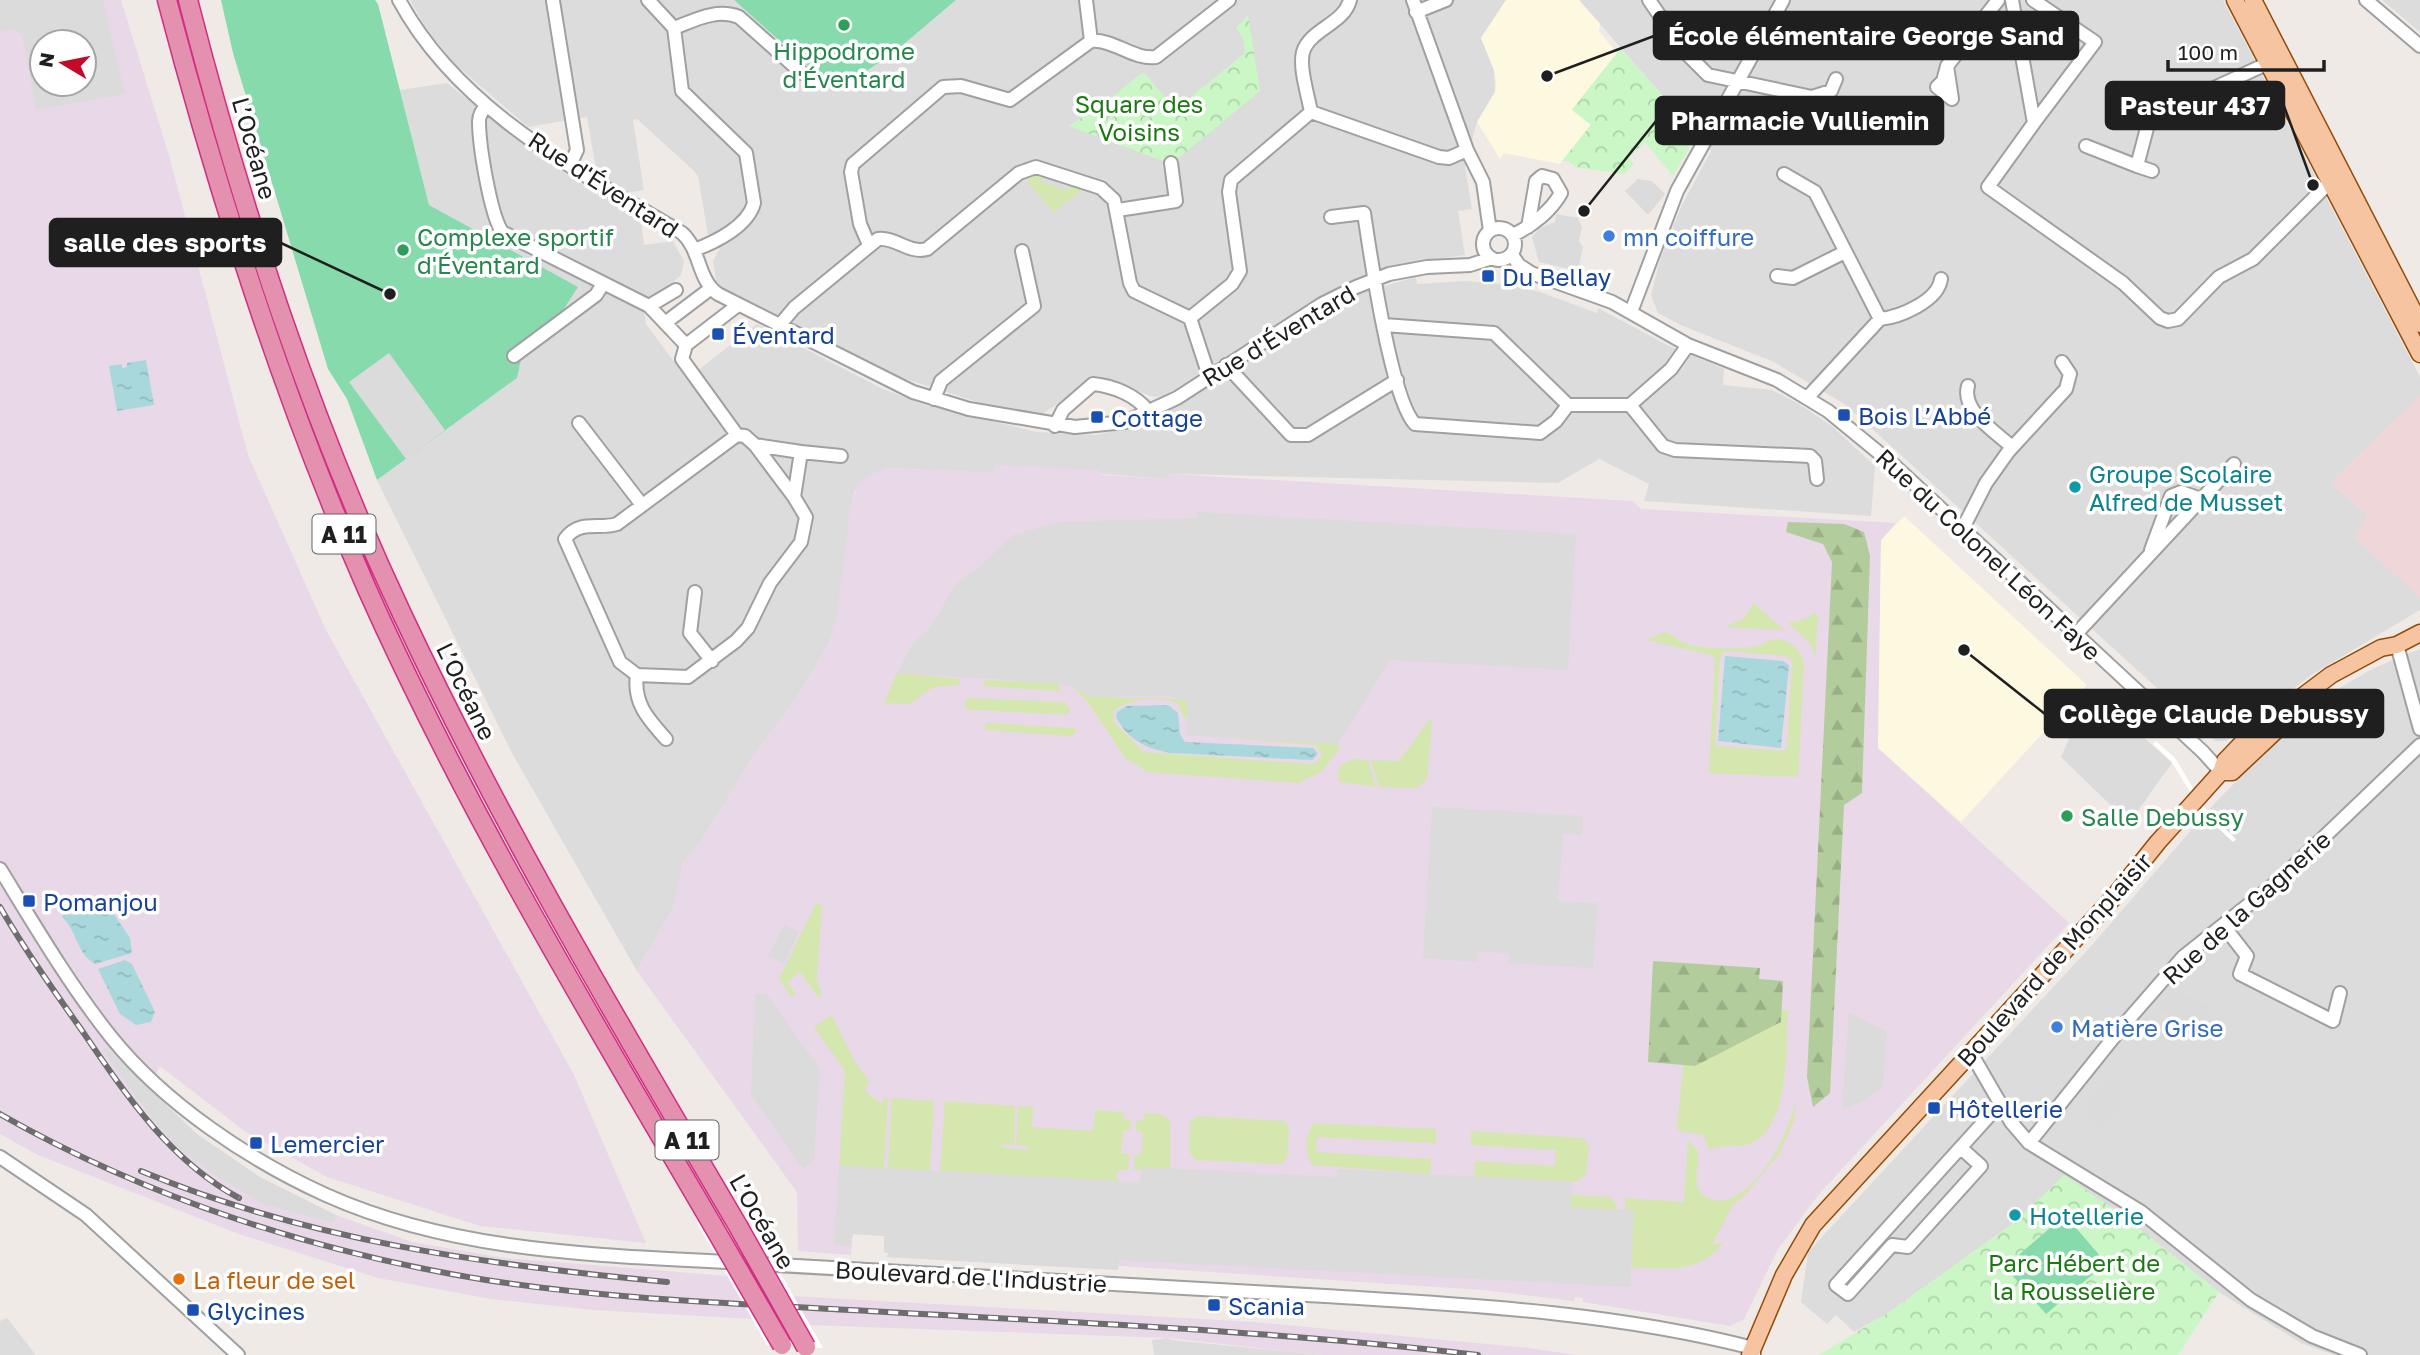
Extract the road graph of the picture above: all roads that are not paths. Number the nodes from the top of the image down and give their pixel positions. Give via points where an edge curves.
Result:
1 (167, 0) edge
2 (188, 0) edge
3 (399, 0) edge
4 (553, 0) edge
5 (648, 0) edge
6 (1086, 0) edge
7 (1230, 0) edge
8 (1350, 0) edge
9 (1446, 0) edge
10 (1650, 0) edge
11 (1783, 0) edge
12 (1997, 0) edge
13 (2012, 0) edge
14 (2034, 0) edge
15 (2235, 0) edge
16 (2253, 0) edge
17 (2371, 2) edge
18 (1415, 6) edge
19 (674, 28) junction
20 (1091, 41) junction
21 (2420, 46) edge
22 (2274, 60) junction
23 (1947, 66) dead end
24 (802, 72) dead end
25 (1836, 79) dead end
26 (1737, 83) junction
27 (486, 106) junction
28 (1311, 112) junction
29 (2034, 123) junction
30 (2313, 133) junction
31 (2086, 146) dead end
32 (1467, 150) junction
33 (1171, 163) dead end
34 (570, 165) junction
35 (2137, 166) junction
36 (2152, 171) dead end
37 (1784, 174) dead end
38 (2330, 182) junction
39 (1118, 210) junction
40 (1331, 217) dead end
41 (1528, 227) dead end
42 (1490, 231) junction
43 (1513, 235) junction
44 (869, 245) junction
45 (694, 250) junction
46 (1022, 251) dead end
47 (1845, 252) junction
48 (1512, 255) junction
49 (1485, 258) junction
50 (1777, 276) dead end
51 (1941, 279) dead end
52 (1373, 280) junction
53 (603, 284) junction
54 (710, 289) junction
55 (676, 290) dead end
56 (738, 305) junction
57 (649, 306) junction
58 (1631, 312) junction
59 (1190, 318) junction
60 (1880, 319) junction
61 (665, 323) junction
62 (2420, 324) edge
63 (1384, 325) junction
64 (779, 326) junction
65 (686, 345) junction
66 (1688, 345) junction
67 (2420, 354) edge
68 (514, 356) dead end
69 (2062, 362) dead end
70 (1226, 365) junction
71 (1209, 376) junction
72 (1397, 380) junction
73 (1968, 386) dead end
74 (1808, 397) junction
75 (934, 399) junction
76 (1568, 405) junction
77 (1630, 405) junction
78 (1148, 411) junction
79 (579, 423) dead end
80 (1055, 426) junction
81 (737, 435) junction
82 (755, 445) junction
83 (2012, 447) junction
84 (801, 452) junction
85 (841, 456) dead end
86 (2234, 464) dead end
87 (1817, 479) dead end
88 (794, 497) junction
89 (2201, 499) junction
90 (642, 505) junction
91 (1962, 530) junction
92 (2150, 554) junction
93 (695, 593) dead end
94 (2420, 633) edge
95 (2076, 634) junction
96 (2397, 645) junction
97 (712, 661) junction
98 (637, 674) junction
99 (2420, 729) edge
100 (666, 739) dead end
101 (2420, 745) edge
102 (2221, 772) junction
103 (0, 869) edge
104 (2223, 925) junction
105 (2340, 993) dead end
106 (1971, 1053) junction
107 (2000, 1104) junction
108 (2029, 1143) junction
109 (1961, 1148) junction
110 (0, 1157) edge
111 (785, 1350) edge
112 (808, 1351) edge
113 (1748, 1352) edge
114 (239, 1355) edge
115 (2360, 1355) edge

1 - 111 highway, L’Océane / A 11, bridge via 233,233 288,394 368,590 432,724 601,1034
2 - 112 highway, L’Océane / A 11, bridge via 298,363 400,611 463,740 614,1016
3 - 27 street, Rue d'Éventard via 432,51
4 - 34 street via 577,148
5 - 19 street
6 - 20 street
7 - 20 street via 1156,57
8 - 28 street via 1303,53
9 - 18 street
10 - 26 street via 1697,67
11 - 26 street
12 - 23 street
13 - 29 street
14 - 29 street via 2095,43
15 - 22 main road
16 - 22 main road
17 - 21 street
18 - 32 street
19 - 24 street via 713,14 731,13
19 - 45 street via 682,91 746,153 754,202 749,216 712,243
20 - 44 street via 1010,100 961,86 943,88 858,157 851,172 860,224
22 - 30 main road
22 - 35 street via 2212,89 2162,96 2152,109
25 - 26 street via 1830,91 1817,97
26 - 58 street via 1677,191
27 - 34 street, Rue d'Éventard
27 - 53 street via 479,121 498,226
28 - 32 street via 1439,157
28 - 59 street via 1231,180 1240,271 1232,284
29 - 38 street via 1987,187 2123,283 2168,321 2178,319 2219,276 2253,260
30 - 38 main road
30 - 62 main road
31 - 35 street
32 - 42 street via 1483,182
33 - 39 street via 1176,201
34 - 45 street, Rue d'Éventard via 682,233
35 - 36 street
37 - 47 street via 1815,192
38 - 67 main road
39 - 44 street via 1101,188 1045,168 1027,168 927,249 913,250 885,238
39 - 59 street via 1135,291
40 - 52 street via 1364,213
41 - 43 street
42 - 43 street via 1503,228
42 - 49 street via 1484,240
43 - 48 street
44 - 64 street
45 - 54 street, Rue d'Éventard
46 - 75 street via 1034,306 941,381
47 - 50 street via 1793,278
47 - 60 street
48 - 49 street via 1501,261
48 - 58 street, Rue du Colonel Léon Faye via 1531,273
49 - 52 street, Rue d'Éventard
51 - 60 street via 1933,296
52 - 63 street
52 - 70 street, Rue d'Éventard via 1322,304
53 - 57 street
53 - 68 street via 596,295
54 - 56 street, Rue d'Éventard
54 - 61 street
55 - 57 street
56 - 64 street, Rue d'Éventard
56 - 65 street
57 - 61 street
58 - 66 street, Rue du Colonel Léon Faye
59 - 71 street
60 - 74 street
61 - 65 street
63 - 72 street
63 - 76 street via 1494,333
64 - 75 street, Rue d'Éventard via 894,385
65 - 81 street via 682,359
66 - 74 street, Rue du Colonel Léon Faye via 1746,366
66 - 77 street via 1671,369
69 - 83 street via 2070,374 2066,389
70 - 71 street, Rue d'Éventard
70 - 72 street via 1291,435 1299,437
71 - 78 street, Rue d'Éventard
72 - 76 street via 1410,420 1420,427 1540,433
73 - 83 street via 1970,408
74 - 91 street, Rue du Colonel Léon Faye via 1885,458
75 - 80 street, Rue d'Éventard
76 - 77 street
77 - 87 street via 1663,446 1810,456
78 - 80 street, Rue d'Éventard via 1125,422
78 - 80 street via 1132,396 1093,384 1063,410
79 - 90 street
81 - 82 street
81 - 90 street
82 - 84 street
82 - 88 street
83 - 91 street via 1986,483
84 - 85 street
84 - 88 street
86 - 89 street
88 - 97 street via 806,517 805,531 766,590 748,628
89 - 92 street
89 - 92 street via 2181,492 2171,496
90 - 98 street via 617,524 587,524 565,539 620,662
91 - 95 street, Rue du Colonel Léon Faye
92 - 95 street
93 - 97 street via 690,633
94 - 96 main road, Boulevard de Monplaisir
95 - 102 street, Rue du Colonel Léon Faye
96 - 99 street
96 - 102 main road, Boulevard de Monplaisir via 2310,700 2232,772
97 - 98 street via 688,677
98 - 100 street via 636,698
101 - 104 street, Rue de la Gagnerie via 2303,858
102 - 106 main road, Boulevard de Monplaisir
103 - 113 street, Boulevard de l'Industrie via 99,1020 165,1090 279,1170 342,1201 419,1227 492,1243 602,1254 1251,1291 1597,1318
104 - 105 street via 2247,956 2240,974 2333,1021
104 - 108 street, Rue de la Gagnerie via 2164,978
106 - 107 street
106 - 113 main road, Boulevard de Monplaisir via 1813,1225
107 - 108 street
107 - 109 street
108 - 115 street via 2140,1211 2250,1300 2312,1336
109 - 109 street via 1981,1166 1908,1247 1892,1245 1848,1294 1836,1285
110 - 114 street via 86,1215

